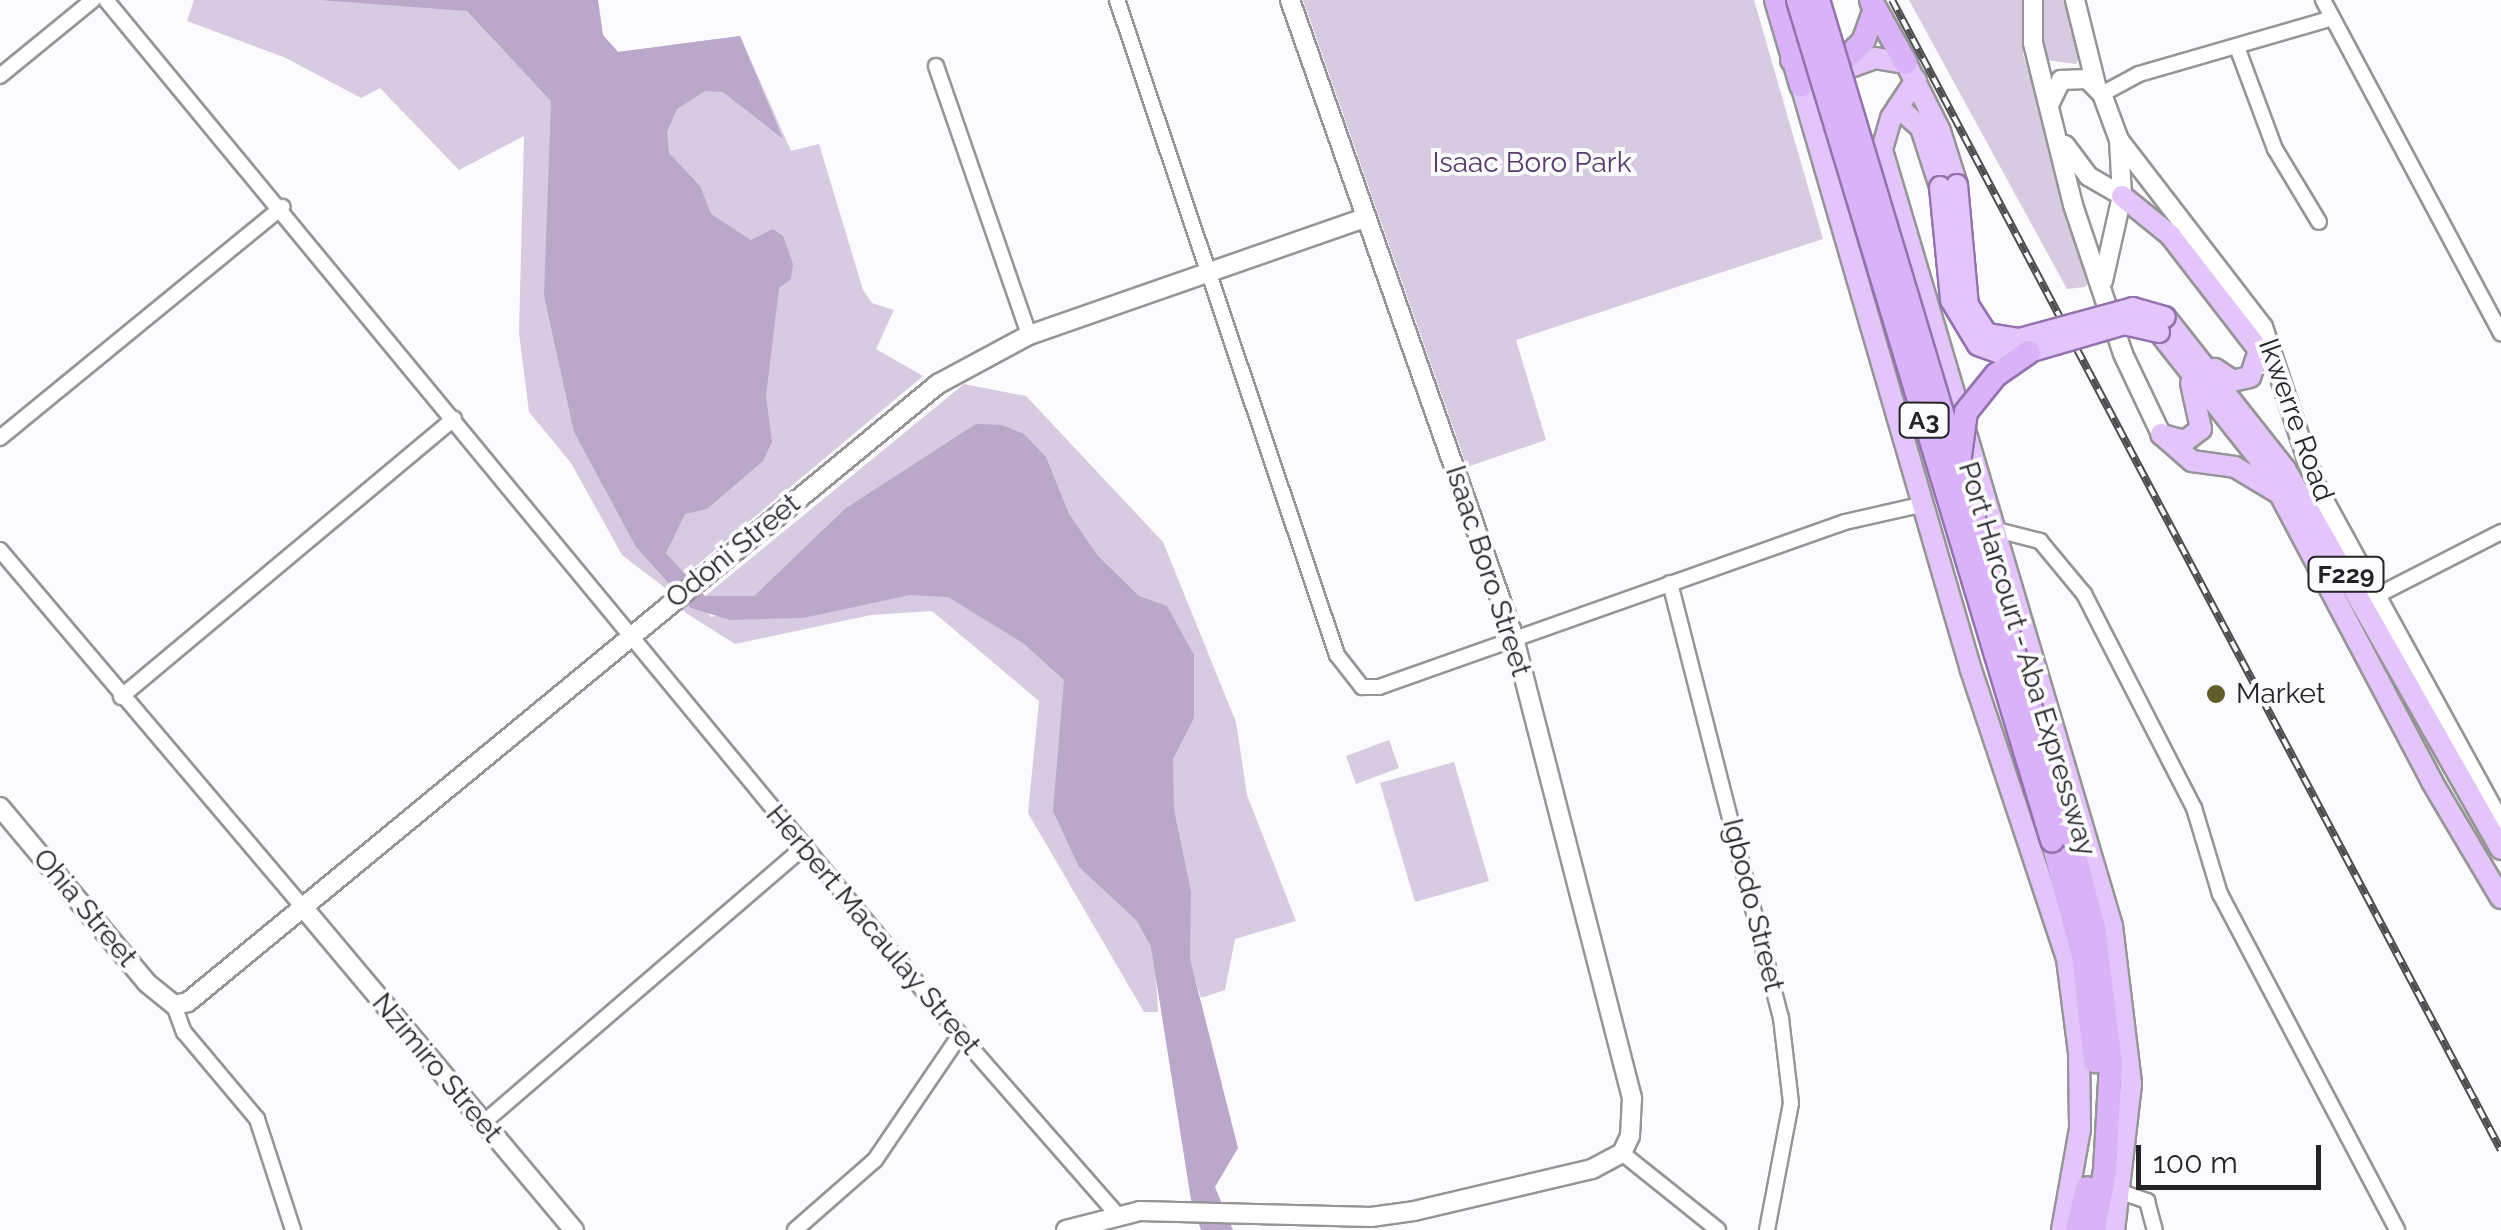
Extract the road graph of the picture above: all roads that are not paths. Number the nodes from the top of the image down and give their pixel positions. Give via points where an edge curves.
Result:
1 (93, 0) edge
2 (106, 0) edge
3 (1118, 0) edge
4 (1290, 0) edge
5 (1776, 0) edge
6 (1798, 0) edge
7 (1818, 0) edge
8 (2033, 0) edge
9 (2075, 0) edge
10 (2323, 0) edge
11 (1873, 4) edge
12 (2329, 19) junction
13 (2237, 46) junction
14 (1792, 60) junction
15 (2089, 61) junction
16 (936, 66) dead end
17 (1911, 72) junction
18 (2139, 74) junction
19 (0, 76) edge
20 (1801, 86) junction
21 (2099, 90) junction
22 (2049, 104) junction
23 (1898, 107) junction
24 (1814, 122) junction
25 (2057, 132) junction
26 (2120, 140) junction
27 (1949, 186) junction
28 (2122, 196) junction
29 (282, 207) junction
30 (1363, 220) junction
31 (2320, 222) dead end
32 (1209, 272) junction
33 (2102, 286) junction
34 (2162, 324) junction
35 (2501, 334) edge
36 (1029, 335) junction
37 (2029, 352) junction
38 (2189, 354) junction
39 (454, 419) junction
40 (2160, 434) junction
41 (0, 438) edge
42 (1970, 485) junction
43 (2282, 497) junction
44 (1924, 504) junction
45 (1993, 528) junction
46 (2501, 532) edge
47 (0, 550) edge
48 (1670, 583) junction
49 (2374, 597) junction
50 (1513, 635) junction
51 (632, 641) junction
52 (120, 697) junction
53 (2429, 711) junction
54 (2452, 771) junction
55 (2432, 782) junction
56 (0, 807) edge
57 (2501, 824) edge
58 (2060, 837) junction
59 (805, 846) junction
60 (2501, 849) edge
61 (2501, 898) edge
62 (302, 906) junction
63 (174, 1004) junction
64 (960, 1035) junction
65 (483, 1124) junction
66 (1622, 1153) junction
67 (2120, 1192) junction
68 (1116, 1213) junction
69 (293, 1230) edge
70 (574, 1230) edge
71 (794, 1230) edge
72 (1066, 1230) edge
73 (1718, 1230) edge
74 (1767, 1230) edge
75 (2062, 1230) edge
76 (2077, 1230) edge
77 (2094, 1230) edge
78 (2114, 1230) edge
79 (2155, 1230) edge
80 (2397, 1230) edge

1 - 19 street
2 - 29 street, Herbert Macaulay Street
3 - 32 street
4 - 30 street, Isaac Boro Street
5 - 14 highway
6 - 58 highway, Port Harcourt - Aba Expressway / A3, bridge
7 - 42 highway, Port Harcourt - Aba Expressway / A3, bridge
8 - 22 street, Ikwerre Road via 2034,43
9 - 15 street, Ikwerre Road
10 - 12 street
11 - 14 highway via 1862,42 1843,61
11 - 17 highway
12 - 13 street
12 - 35 street
13 - 18 street
13 - 31 street via 2275,149
14 - 20 highway
15 - 18 street via 2104,74
15 - 21 street, Ikwerre Road
16 - 36 street
17 - 20 main road via 1875,58
17 - 23 main road
17 - 27 main road
18 - 21 street
20 - 24 main road
21 - 22 street via 2068,76
21 - 26 street, Ikwerre Road
22 - 25 street, Ikwerre Road
23 - 24 main road
23 - 27 main road via 1921,128
23 - 42 main road via 1882,150
24 - 44 main road
25 - 28 street via 2088,176
25 - 33 street, Ikwerre Road
26 - 28 street, Ikwerre Road
26 - 49 street, Ikwerre Road via 2263,328 2316,486
27 - 34 main road, bridge via 1968,305 1987,334 2020,339 2132,308
27 - 37 main road, bridge via 1955,314 1988,351
28 - 33 street, Ikwerre Road
28 - 38 main road via 2170,236 2259,350 2254,372 2241,381
29 - 39 street, Herbert Macaulay Street
29 - 41 street
30 - 32 street, Odoni Street
30 - 50 street, Isaac Boro Street
32 - 36 street, Odoni Street
32 - 50 street via 1349,678 1379,687
33 - 40 street, Ikwerre Road via 2123,354
34 - 37 main road, bridge via 2124,324
34 - 38 main road, F229
36 - 51 street, Odoni Street via 938,384
37 - 42 highway, bridge via 1996,375 1966,412
38 - 40 main road via 2200,428 2185,440
38 - 43 main road, F229
38 - 53 main road, F229 via 2284,469
39 - 51 street, Herbert Macaulay Street
39 - 52 street
40 - 43 main road via 2192,461 2248,473
42 - 44 main road
42 - 45 main road
42 - 58 highway, Port Harcourt - Aba Expressway / A3, bridge
43 - 55 main road, Ikwerre Road / F229
44 - 48 street via 1845,522
44 - 75 main road via 2067,958 2080,1129
45 - 67 main road via 2112,926 2130,1040
45 - 80 street via 2040,541 2060,558 2091,607 2194,808 2220,894
46 - 49 street
47 - 52 street
48 - 50 street
48 - 74 street, Igbodo Street via 1782,1018 1792,1104
49 - 53 street, Ikwerre Road
50 - 66 street, Isaac Boro Street via 1632,1098
51 - 59 street, Herbert Macaulay Street
51 - 62 street, Odoni Street
52 - 62 street
53 - 54 main road, F229
53 - 57 street, Ikwerre Road
54 - 55 main road
54 - 60 main road, F229
55 - 61 main road, Ikwerre Road / F229
56 - 63 street, Ohia Street via 147,984
58 - 76 highway, Port Harcourt - Aba Expressway / A3 via 2095,1048 2096,1124
58 - 77 highway, Port Harcourt - Aba Expressway / A3 via 2094,927 2109,1030 2110,1119
59 - 64 street, Herbert Macaulay Street
59 - 65 street
62 - 63 street, Odoni Street via 201,993
62 - 65 street, Nzimiro Street
63 - 69 street via 184,1032 258,1119
64 - 68 street, Herbert Macaulay Street
64 - 71 street via 874,1160
65 - 70 street, Nzimiro Street
66 - 68 street via 1592,1170 1372,1217
66 - 73 street
67 - 78 main road
67 - 79 street via 2152,1206
68 - 72 street

